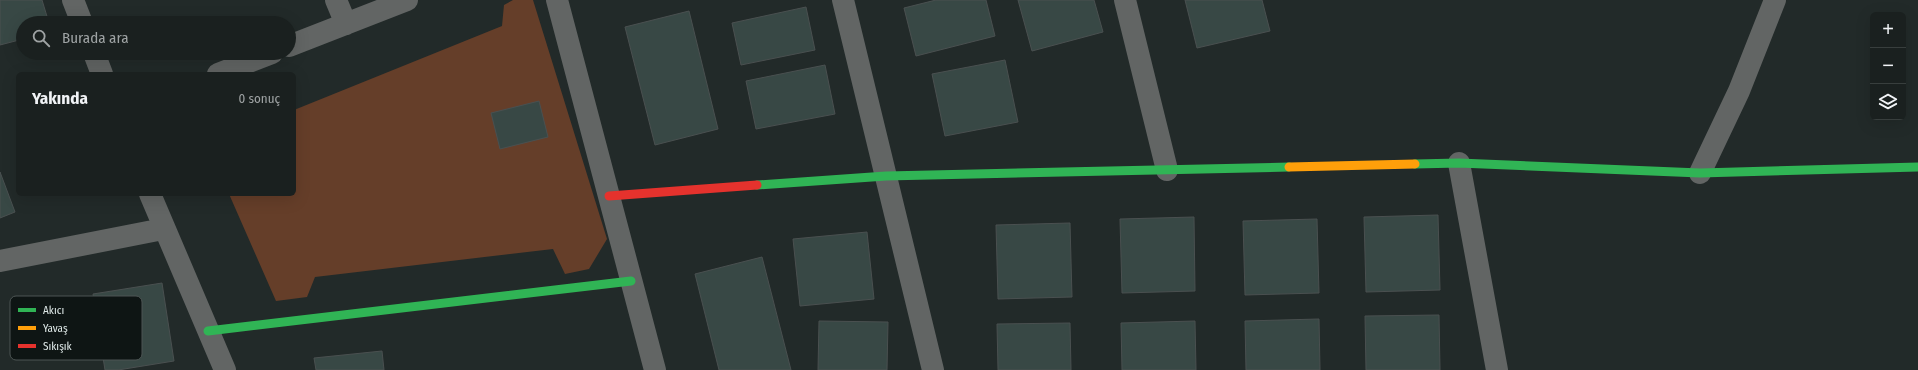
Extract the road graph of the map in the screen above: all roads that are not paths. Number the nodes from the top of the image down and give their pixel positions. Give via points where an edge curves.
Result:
1 (73, 0) edge
2 (336, 0) edge
3 (407, 0) edge
4 (556, 0) edge
5 (843, 0) edge
6 (1125, 0) edge
7 (1775, 0) edge
8 (79, 16) edge
9 (346, 24) junction
10 (296, 43) edge
11 (97, 60) edge
12 (254, 60) edge
13 (101, 72) edge
14 (223, 72) edge
15 (1459, 163) junction
16 (1918, 168) edge
17 (1167, 170) junction
18 (1700, 173) junction
19 (886, 176) junction
20 (151, 196) edge
21 (609, 196) junction
22 (163, 228) junction
23 (0, 261) edge
24 (631, 281) junction
25 (208, 331) junction
26 (225, 370) edge
27 (655, 370) edge
28 (933, 370) edge
29 (1497, 370) edge

1 - 8 street
2 - 9 street
3 - 9 street
4 - 21 street
5 - 19 street
6 - 17 street
7 - 18 street via 1739,91
9 - 10 street
11 - 13 street
12 - 14 street
15 - 17 street
15 - 18 street
15 - 29 street
16 - 18 street
17 - 19 street
19 - 21 street
19 - 28 street
20 - 22 street
21 - 24 street
22 - 23 street
22 - 25 street
24 - 25 street
24 - 27 street
25 - 26 street

